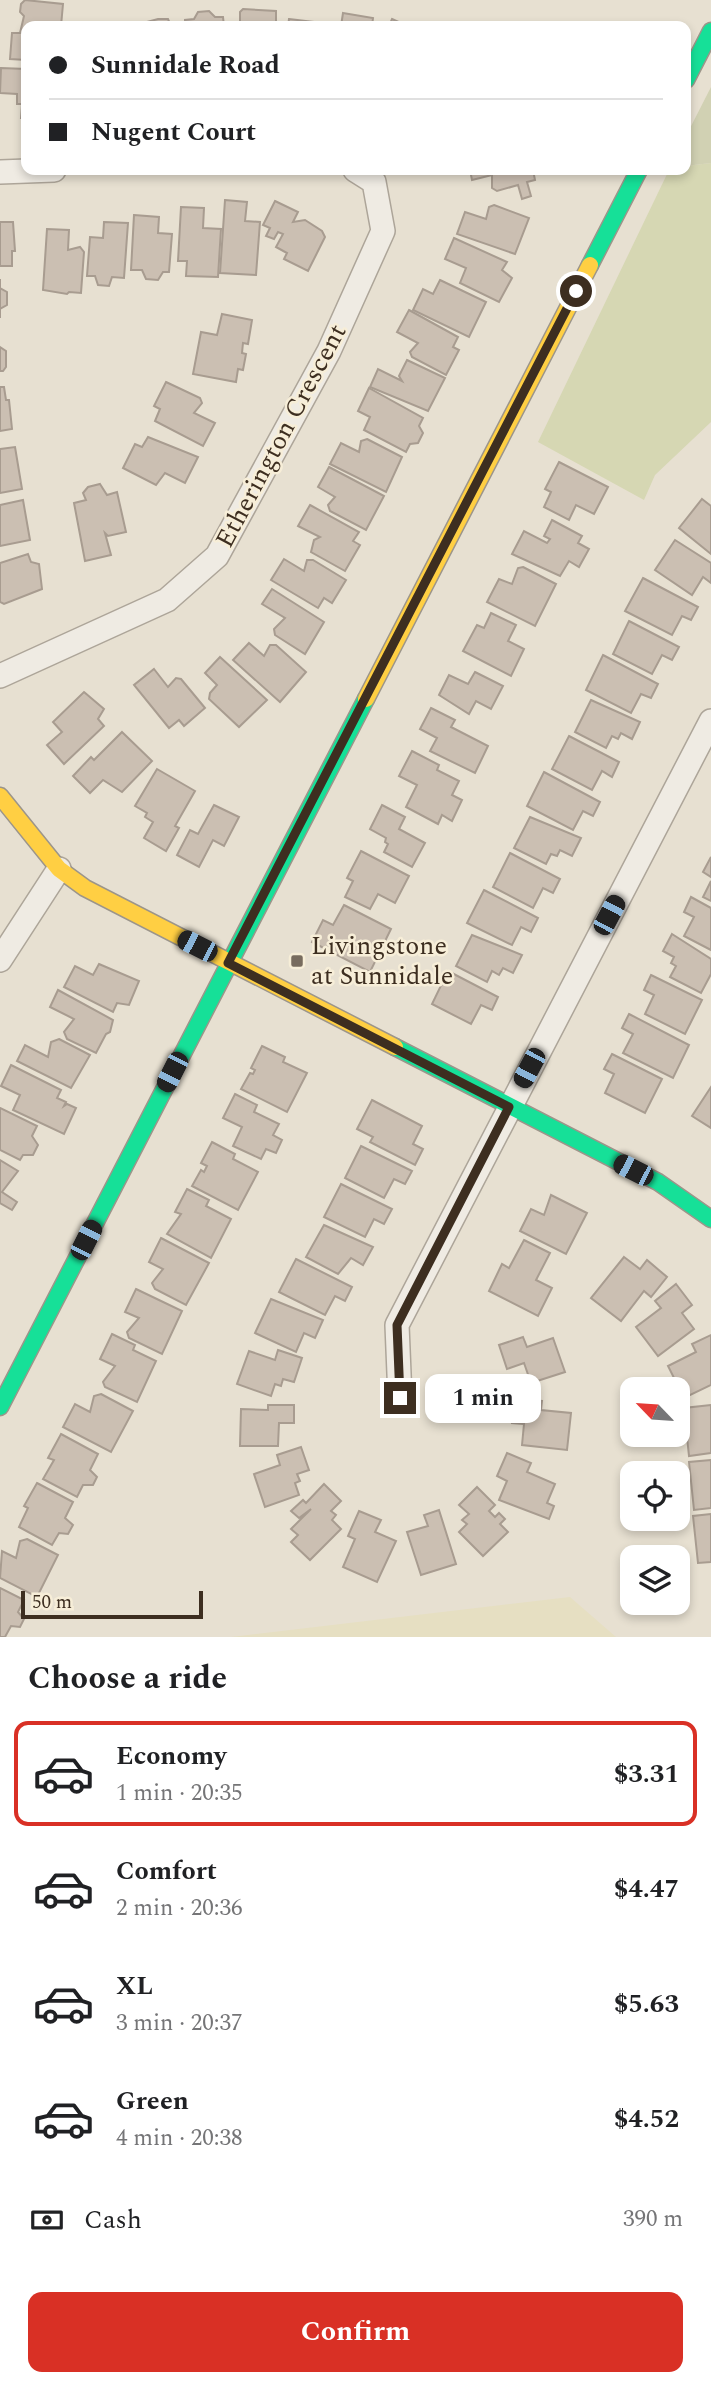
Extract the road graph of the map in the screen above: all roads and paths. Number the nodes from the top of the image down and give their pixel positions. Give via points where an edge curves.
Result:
1 (711, 31) edge
2 (691, 69) edge
3 (21, 171) edge
4 (0, 172) edge
5 (362, 175) edge
6 (636, 175) edge
7 (0, 676) edge
8 (711, 721) edge
9 (0, 796) edge
10 (60, 869) junction
11 (0, 960) edge
12 (228, 963) junction
13 (509, 1107) junction
14 (711, 1219) edge
15 (400, 1398) dead end
16 (0, 1407) edge

1 - 2 main road
3 - 4 street
5 - 7 street, Etherington Crescent via 374,183 383,232 329,351 217,556 167,600
6 - 12 main road
8 - 13 street
9 - 10 main road
10 - 11 street
10 - 12 main road via 85,888
12 - 13 main road
12 - 16 main road
13 - 14 main road via 658,1182
13 - 15 street via 397,1325

